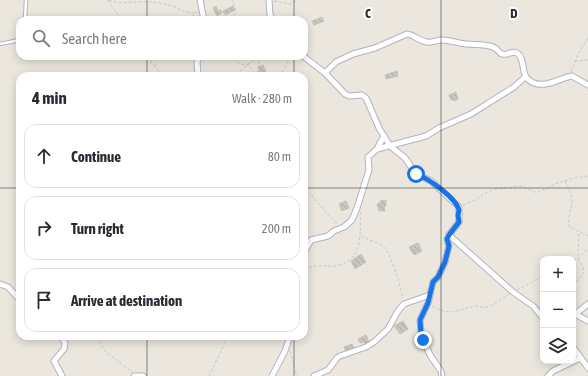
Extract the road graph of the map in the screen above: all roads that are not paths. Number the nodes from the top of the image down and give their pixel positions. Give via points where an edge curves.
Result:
1 (26, 0) edge
2 (200, 0) edge
3 (270, 0) edge
4 (25, 16) edge
5 (203, 16) edge
6 (271, 16) edge
7 (16, 40) edge
8 (0, 44) edge
9 (198, 60) edge
10 (308, 60) edge
11 (197, 72) edge
12 (325, 73) junction
13 (525, 76) junction
14 (588, 85) edge
15 (384, 136) junction
16 (390, 146) junction
17 (377, 149) junction
18 (449, 235) junction
19 (308, 246) edge
20 (0, 284) edge
21 (430, 295) junction
22 (16, 296) edge
23 (588, 304) edge
24 (576, 313) edge
25 (540, 314) edge
26 (576, 316) edge
27 (588, 321) edge
28 (63, 340) edge
29 (289, 340) edge
30 (576, 352) edge
31 (580, 358) junction
32 (588, 368) edge
33 (62, 376) edge
34 (135, 376) edge
35 (144, 376) edge
36 (272, 376) edge
37 (314, 376) edge
38 (442, 376) edge
39 (548, 376) edge

1 - 4 lane
2 - 5 street
3 - 6 street
7 - 8 lane
9 - 11 street
10 - 12 street
12 - 13 street via 336,62 407,34 424,42 446,40 493,46 502,54 517,53 521,58
12 - 15 street via 345,94 362,95 366,98
13 - 14 street via 530,82 538,84 570,76
13 - 16 street via 514,87 471,114 426,136
15 - 16 street
15 - 17 street
16 - 17 street
16 - 18 street via 405,158 416,174 431,181 459,207 459,222
17 - 19 street via 368,157 369,170 352,220 344,228 328,236 311,240
18 - 21 street via 445,262 433,282
18 - 25 street via 513,292 534,306
20 - 22 street via 8,287
21 - 37 street via 404,304 388,329 374,342 340,356 328,370
21 - 38 street via 420,320 421,334
23 - 24 street
26 - 27 street
28 - 33 street via 64,349 54,361
29 - 36 street
30 - 31 street
31 - 32 street
31 - 39 street
34 - 35 street

